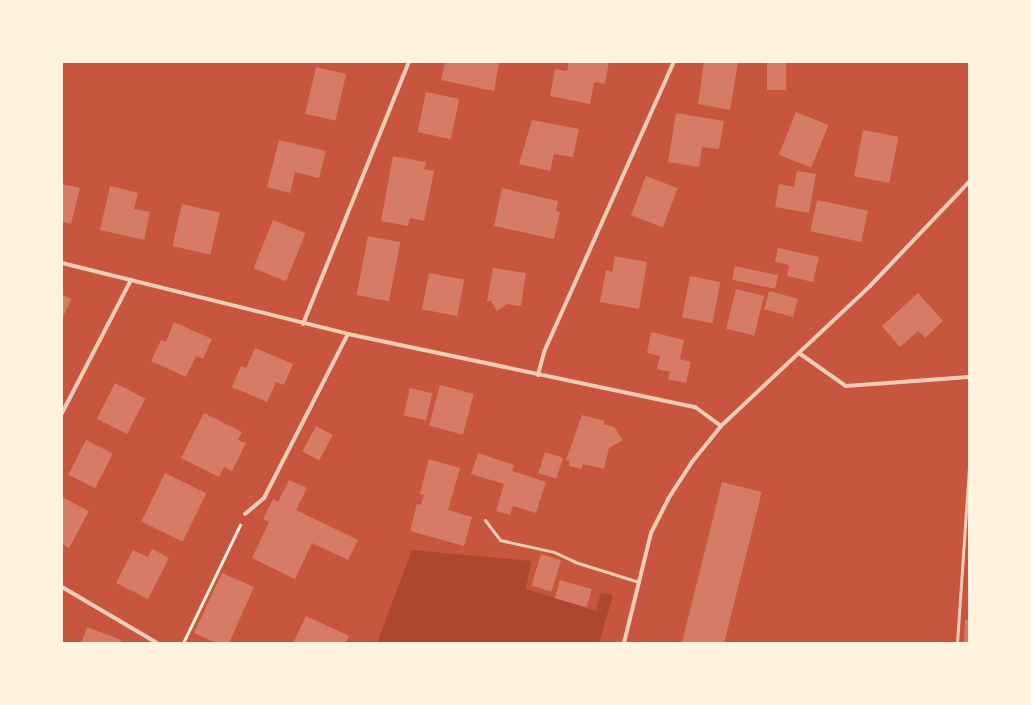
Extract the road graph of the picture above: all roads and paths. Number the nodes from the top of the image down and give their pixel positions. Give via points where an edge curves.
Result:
1 (409, 62) edge
2 (674, 62) edge
3 (969, 182) edge
4 (62, 263) edge
5 (131, 280) junction
6 (303, 324) junction
7 (348, 334) junction
8 (799, 353) junction
9 (538, 375) junction
10 (969, 377) edge
11 (62, 413) edge
12 (721, 426) junction
13 (969, 467) edge
14 (245, 514) joint
15 (485, 520) dead end
16 (639, 582) junction
17 (62, 587) edge
18 (157, 643) edge
19 (183, 643) edge
20 (624, 643) edge
21 (957, 643) edge

1 - 6 street
2 - 9 street via 544,352
3 - 8 street via 870,286
4 - 5 street
5 - 6 street
5 - 11 street
6 - 7 street
7 - 9 street
7 - 14 street via 264,498
8 - 10 street via 846,386
8 - 12 street
9 - 12 street via 695,407
12 - 16 street via 692,462 668,499 651,533
13 - 21 lane
14 - 19 path
15 - 16 lane via 500,540 554,552 575,562
16 - 20 street
17 - 18 street

